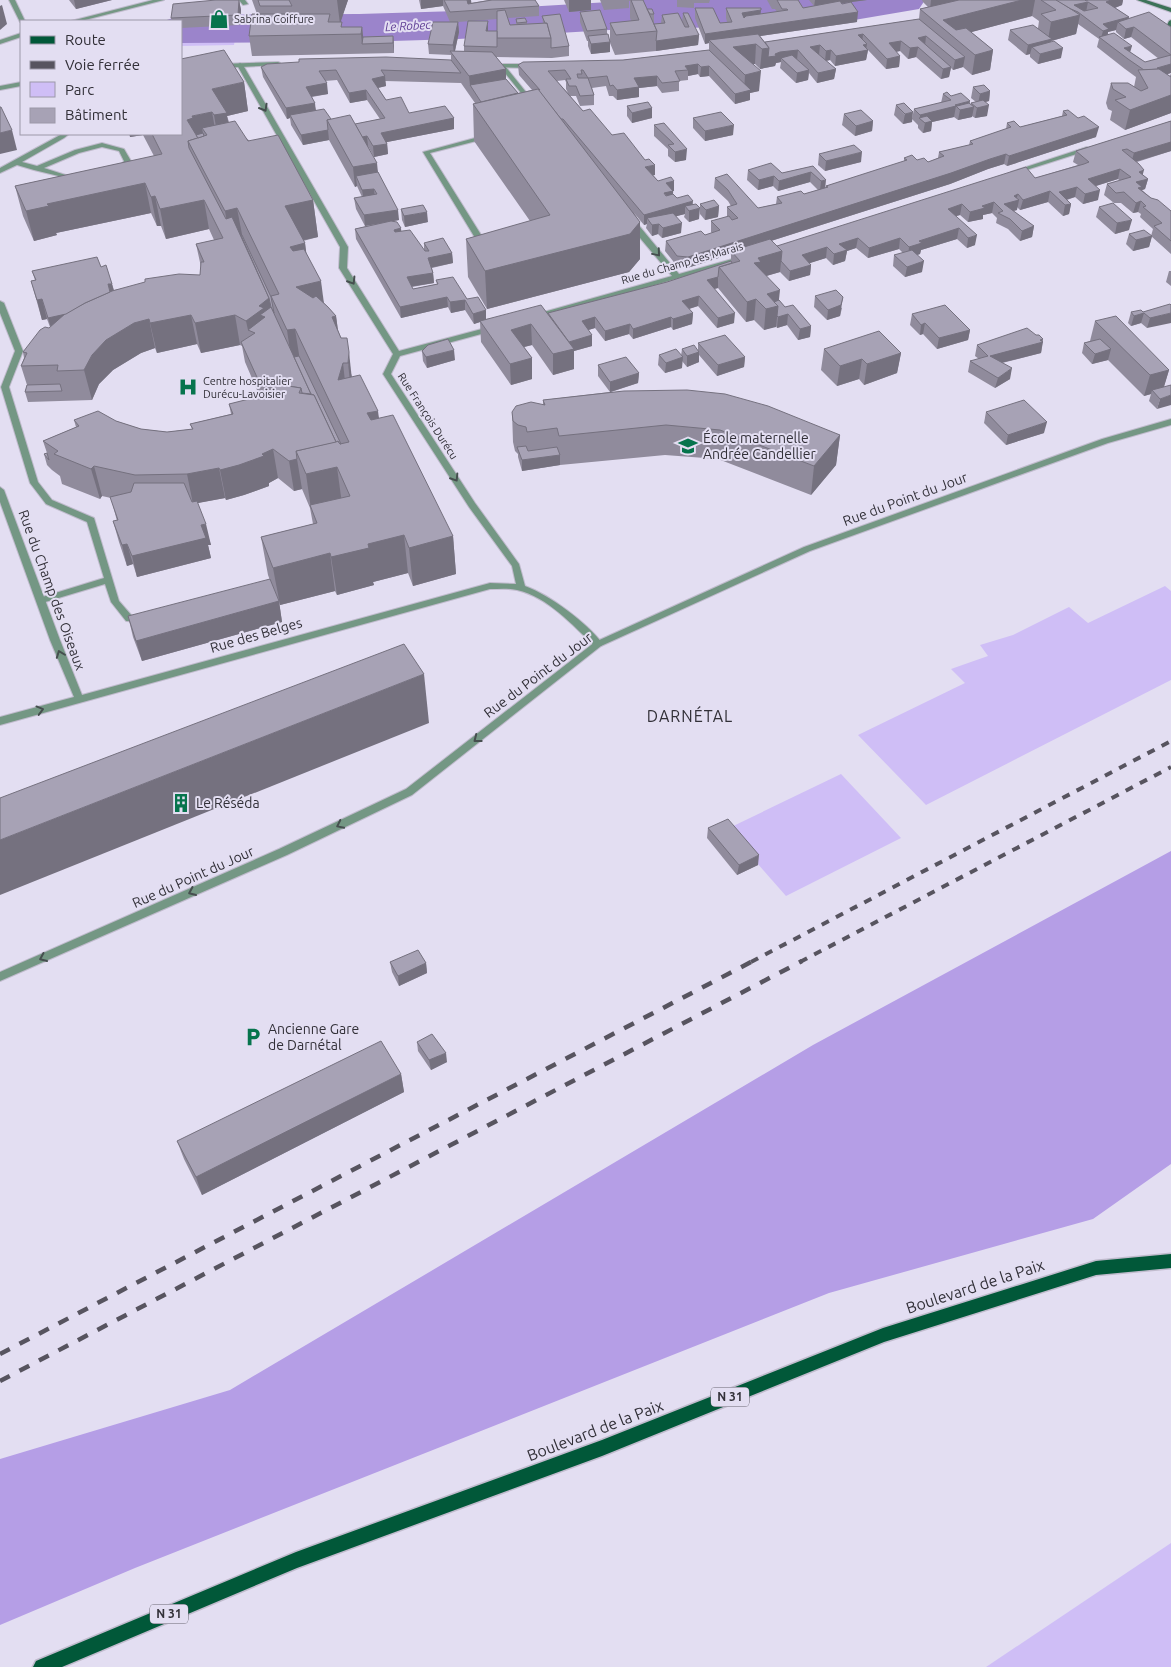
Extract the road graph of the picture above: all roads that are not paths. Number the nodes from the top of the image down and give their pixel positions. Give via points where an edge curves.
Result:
1 (12, 0) edge
2 (161, 0) edge
3 (1140, 0) edge
4 (1171, 10) edge
5 (22, 20) edge
6 (78, 20) edge
7 (1171, 22) edge
8 (1171, 31) edge
9 (20, 35) edge
10 (0, 42) edge
11 (287, 64) edge
12 (240, 65) junction
13 (210, 66) edge
14 (483, 66) edge
15 (542, 66) edge
16 (503, 67) junction
17 (20, 84) edge
18 (0, 88) edge
19 (537, 108) edge
20 (497, 134) edge
21 (65, 135) edge
22 (1095, 146) edge
23 (16, 162) junction
24 (36, 169) junction
25 (0, 171) edge
26 (1009, 174) edge
27 (112, 175) edge
28 (81, 180) edge
29 (628, 218) edge
30 (488, 253) edge
31 (752, 255) edge
32 (677, 277) junction
33 (0, 303) edge
34 (524, 320) edge
35 (506, 325) edge
36 (397, 354) junction
37 (1171, 422) edge
38 (0, 490) edge
39 (108, 580) junction
40 (521, 588) junction
41 (42, 600) junction
42 (146, 621) edge
43 (598, 644) junction
44 (79, 699) junction
45 (0, 721) edge
46 (0, 977) edge
47 (1171, 1261) edge
48 (42, 1667) edge

1 - 5 street
2 - 6 street
3 - 4 main road
7 - 8 main road via 1168,29
9 - 10 street
11 - 12 street
12 - 13 street
12 -> 36 street, Rue François Durécu via 344,247 343,268
14 - 16 street
15 - 16 street
16 - 19 street
17 - 18 street
20 - 30 street via 426,152
21 - 23 street
22 - 26 street
23 - 24 street
23 - 25 street
24 - 27 street via 78,151 102,145 122,150 128,161 119,174
24 - 28 street
29 -> 32 street
31 - 32 street, Rue du Champ des Marais
32 - 34 street, Rue du Champ des Marais
33 - 39 street via 19,350 5,388 34,483 49,502 91,520
35 - 36 street
36 -> 40 street, Rue François Durécu via 387,374 472,505 516,566
37 - 43 street, Rue du Point du Jour via 1105,441 807,549
38 - 41 street, Rue du Champ des Oiseaux
39 - 41 street
39 - 42 street via 115,602 129,619
40 - 43 street via 552,604
40 - 44 street, Rue des Belges via 475,589
44 -> 41 street, Rue du Champ des Oiseaux
43 -> 46 street, Rue du Point du Jour via 409,792 283,852
45 -> 44 street, Rue des Belges
47 - 48 main road, Boulevard de la Paix / N 31 via 1096,1268 883,1335 602,1448 296,1560

